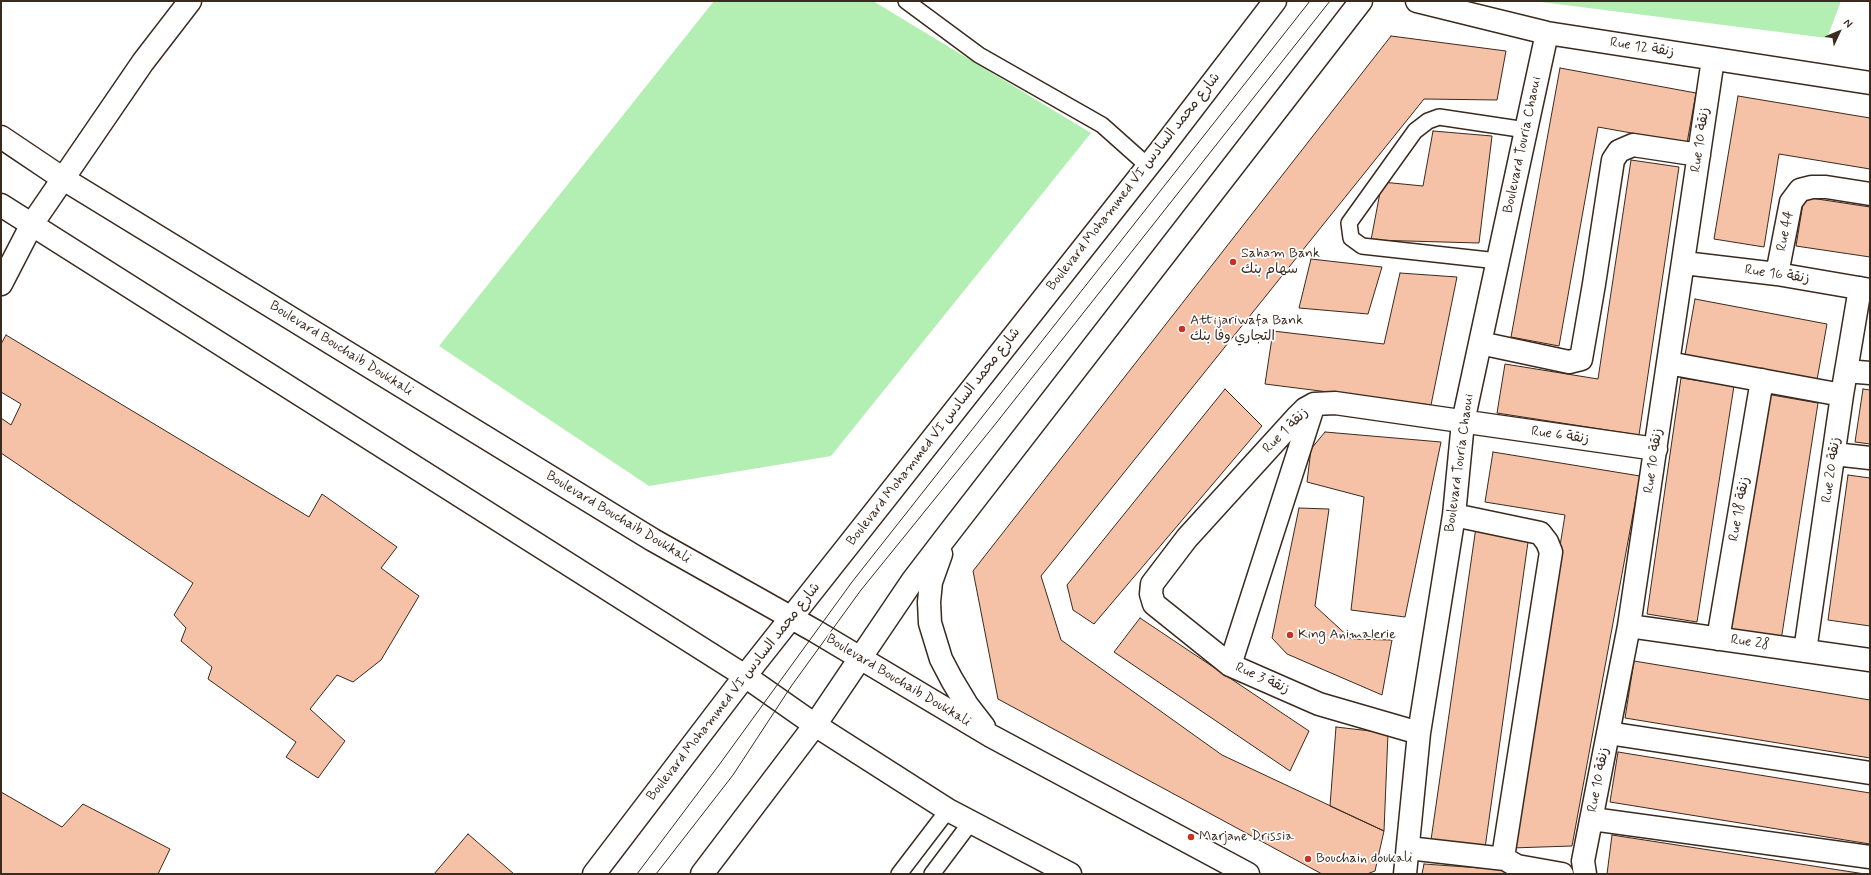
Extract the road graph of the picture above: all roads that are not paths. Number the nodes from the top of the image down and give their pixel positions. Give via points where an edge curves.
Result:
1 (190, 1) edge
2 (906, 1) edge
3 (1275, 1) edge
4 (1361, 1) edge
5 (1417, 1) edge
6 (1547, 33) junction
7 (1713, 59) junction
8 (1870, 83) edge
9 (1526, 130) junction
10 (1, 137) edge
11 (1699, 154) junction
12 (1148, 166) junction
13 (62, 178) junction
14 (1870, 194) edge
15 (1, 205) edge
16 (32, 224) junction
17 (1498, 261) junction
18 (1684, 263) junction
19 (1777, 274) junction
20 (1, 284) edge
21 (1865, 289) edge
22 (1480, 343) junction
23 (1668, 363) junction
24 (1846, 371) junction
25 (1870, 374) edge
26 (1762, 380) junction
27 (1842, 395) junction
28 (1314, 404) junction
29 (1463, 422) junction
30 (1656, 449) junction
31 (1834, 454) junction
32 (1870, 458) edge
33 (1454, 515) junction
34 (949, 533) junction
35 (1160, 572) joint
36 (791, 617) junction
37 (1629, 626) junction
38 (1718, 639) junction
39 (1805, 651) junction
40 (860, 658) junction
41 (1870, 660) edge
42 (1230, 665) junction
43 (745, 676) junction
44 (815, 725) junction
45 (1419, 733) junction
46 (1608, 733) junction
47 (991, 736) junction
48 (1870, 773) edge
49 (948, 810) junction
50 (1592, 819) junction
51 (971, 822) junction
52 (1408, 848) junction
53 (1870, 857) edge
54 (1505, 859) junction
55 (1584, 867) edge
56 (594, 874) edge
57 (702, 874) edge
58 (899, 874) edge
59 (932, 874) edge
60 (1070, 874) edge
61 (1248, 874) edge
62 (1405, 874) edge
63 (1562, 874) edge

1 - 13 street via 143,62
2 - 12 lane via 979,55 1102,125
3 - 12 street, Boulevard Mohammed VI شارع محمد السادس
4 - 34 street
5 - 6 street, Rue 12 زنقة
6 - 7 street, Rue 12 زنقة
6 - 9 street, Boulevard Touria Chaoui
7 - 8 street, Rue 12 زنقة
7 - 11 street, Rue 10 زنقة
9 - 17 street, Boulevard Touria Chaoui
9 - 17 lane via 1439,117 1428,121 1415,131 1349,223 1351,238 1362,246
10 - 13 street, Boulevard Bouchaib Doukkali
11 - 18 street, Rue 10 زنقة
11 - 22 street via 1633,145 1619,151 1613,160 1581,359 1570,362
12 - 36 street, Boulevard Mohammed VI شارع محمد السادس
13 - 16 street
13 - 36 street, Boulevard Bouchaib Doukkali via 653,540
14 - 19 street, Rue 44 via 1826,186 1800,190 1791,202
15 - 16 street
16 - 20 street
16 - 43 street
17 - 22 street, Boulevard Touria Chaoui
18 - 19 street, Rue 16 زنقة
18 - 23 street, Rue 10 زنقة
19 - 21 street, Rue 16 زنقة
21 - 24 street, Rue 20 زنقة
22 - 29 street, Boulevard Touria Chaoui
23 - 26 street
23 - 30 street, Rue 10 زنقة
24 - 25 street
24 - 27 street, Rue 20 زنقة
26 - 27 street
26 - 38 street, Rue 18 زنقة
27 - 31 street, Rue 20 زنقة
28 - 29 street, Rue 1 زنقة via 1335,403
28 - 35 street, Rue 1 زنقة via 1298,416 1187,538
28 - 42 street
29 - 30 street, Rue 6 زنقة
29 - 33 street, Boulevard Touria Chaoui
30 - 37 street, Rue 10 زنقة
31 - 32 street
31 - 39 street, Rue 20 زنقة
33 - 45 street, Boulevard Touria Chaoui
33 - 54 street via 1540,534 1551,552 1504,851
34 - 40 street via 913,580
34 - 47 street via 932,582 928,602 930,623 941,659 952,680
35 - 42 street, Rue 3 زنقة via 1152,584 1154,604
36 - 40 street, Boulevard Bouchaib Doukkali
36 - 43 street, Boulevard Mohammed VI شارع محمد السادس
37 - 38 street, Rue 28
37 - 46 street, Rue 10 زنقة
38 - 39 street, Rue 28
39 - 41 street, Rue 28
40 - 44 street
40 - 47 street, Boulevard Bouchaib Doukkali
42 - 45 street, Rue 3 زنقة via 1319,704
43 - 44 street
43 - 56 street, Boulevard Mohammed VI شارع محمد السادس
44 - 49 street
44 - 57 street
45 - 52 street, Boulevard Touria Chaoui
46 - 48 street
46 - 50 street, Rue 10 زنقة
47 - 61 street, Boulevard Bouchaib Doukkali
49 - 51 street
49 - 58 lane
50 - 53 street
50 - 55 street, Rue 10 زنقة
51 - 59 lane
51 - 60 street
52 - 54 street
52 - 62 street, Boulevard Touria Chaoui
54 - 63 street via 1516,866

